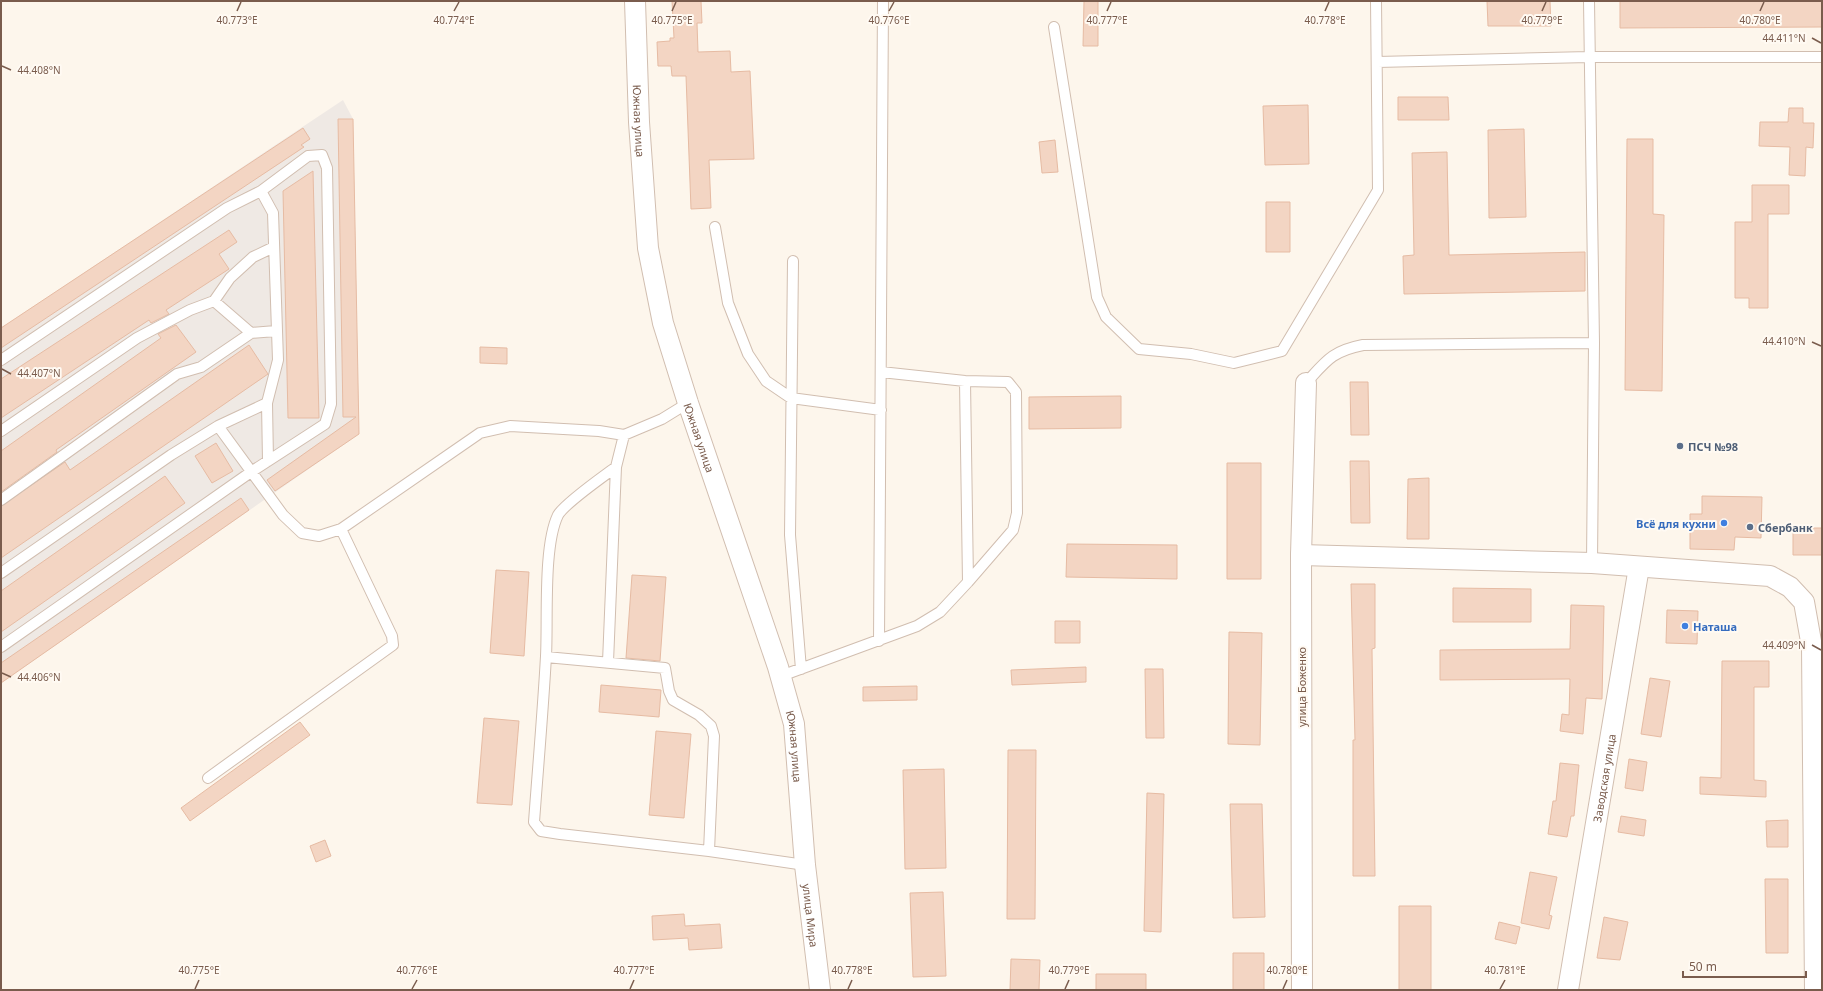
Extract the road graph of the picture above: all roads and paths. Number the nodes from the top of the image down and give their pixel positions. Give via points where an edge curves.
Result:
1 (634, 1) edge
2 (882, 1) edge
3 (1376, 1) edge
4 (1589, 1) edge
5 (1054, 27) dead end
6 (1589, 57) junction
7 (1822, 57) edge
8 (1377, 62) junction
9 (261, 191) junction
10 (715, 227) dead end
11 (274, 247) junction
12 (793, 261) dead end
13 (214, 301) junction
14 (276, 331) junction
15 (251, 333) junction
16 (1594, 343) junction
17 (1, 360) edge
18 (881, 372) junction
19 (965, 381) junction
20 (1306, 383) joint
21 (791, 398) junction
22 (267, 403) junction
23 (688, 403) junction
24 (881, 410) junction
25 (218, 426) junction
26 (1, 431) edge
27 (624, 435) junction
28 (268, 461) junction
29 (616, 467) junction
30 (251, 472) junction
31 (1, 500) edge
32 (341, 529) junction
33 (1301, 555) junction
34 (1592, 563) junction
35 (1639, 566) junction
36 (1, 573) edge
37 (968, 582) junction
38 (879, 641) junction
39 (1, 647) edge
40 (1817, 647) edge
41 (546, 657) junction
42 (608, 662) junction
43 (801, 668) junction
44 (781, 676) junction
45 (208, 778) dead end
46 (709, 851) junction
47 (805, 866) junction
48 (820, 990) edge
49 (1302, 990) edge
50 (1568, 990) edge
51 (1815, 990) edge

1 - 23 street, Южная улица via 648,248 663,323
2 - 18 lane
3 - 8 lane
4 - 6 lane
5 - 8 lane via 1098,297 1106,317 1140,348 1191,354 1234,363 1282,351 1378,190
6 - 7 lane
6 - 8 lane
6 - 16 lane
9 - 11 lane via 273,213
9 - 17 lane via 228,208
9 - 28 lane via 308,156 322,155 327,168 332,404 325,424
10 - 21 lane via 728,303 748,354 766,382
11 - 13 lane via 253,257 230,278
11 - 14 lane
12 - 21 lane
13 - 15 lane
13 - 26 lane via 190,310 137,338
14 - 15 lane
14 - 22 lane via 278,360
15 - 31 lane via 201,367 177,374
16 - 20 lane via 1363,344 1345,348 1328,359
16 - 34 lane
18 - 19 lane
18 - 24 lane
19 - 37 lane
19 - 37 lane via 1008,382 1016,392 1017,513 1013,530
20 - 33 street, улица Боженко
21 - 24 lane
21 - 43 lane via 790,535
22 - 25 lane
22 - 28 lane
23 - 27 lane via 662,419
23 - 44 street, Южная улица
24 - 38 lane
25 - 30 lane
25 - 36 lane via 171,455
27 - 29 lane
27 - 32 lane via 599,431 510,426 480,433
28 - 30 lane
29 - 41 lane via 559,513 553,527 549,551
29 - 42 lane
30 - 32 lane via 283,515 302,533 319,536
30 - 39 lane
32 - 45 lane via 392,636 393,645
33 - 34 street
33 - 49 street, улица Боженко
34 - 35 street
35 - 40 street via 1770,576 1790,587 1804,602
35 - 50 street, Заводская улица
37 - 38 lane via 940,612 917,626
38 - 43 lane
40 - 51 street
41 - 42 lane
41 - 46 lane via 534,822 541,831
42 - 46 lane via 665,668 668,691 673,700 699,715 711,726 714,736
43 - 44 lane
44 - 47 street, Южная улица via 794,724
46 - 47 lane
47 - 48 street, улица Мира

